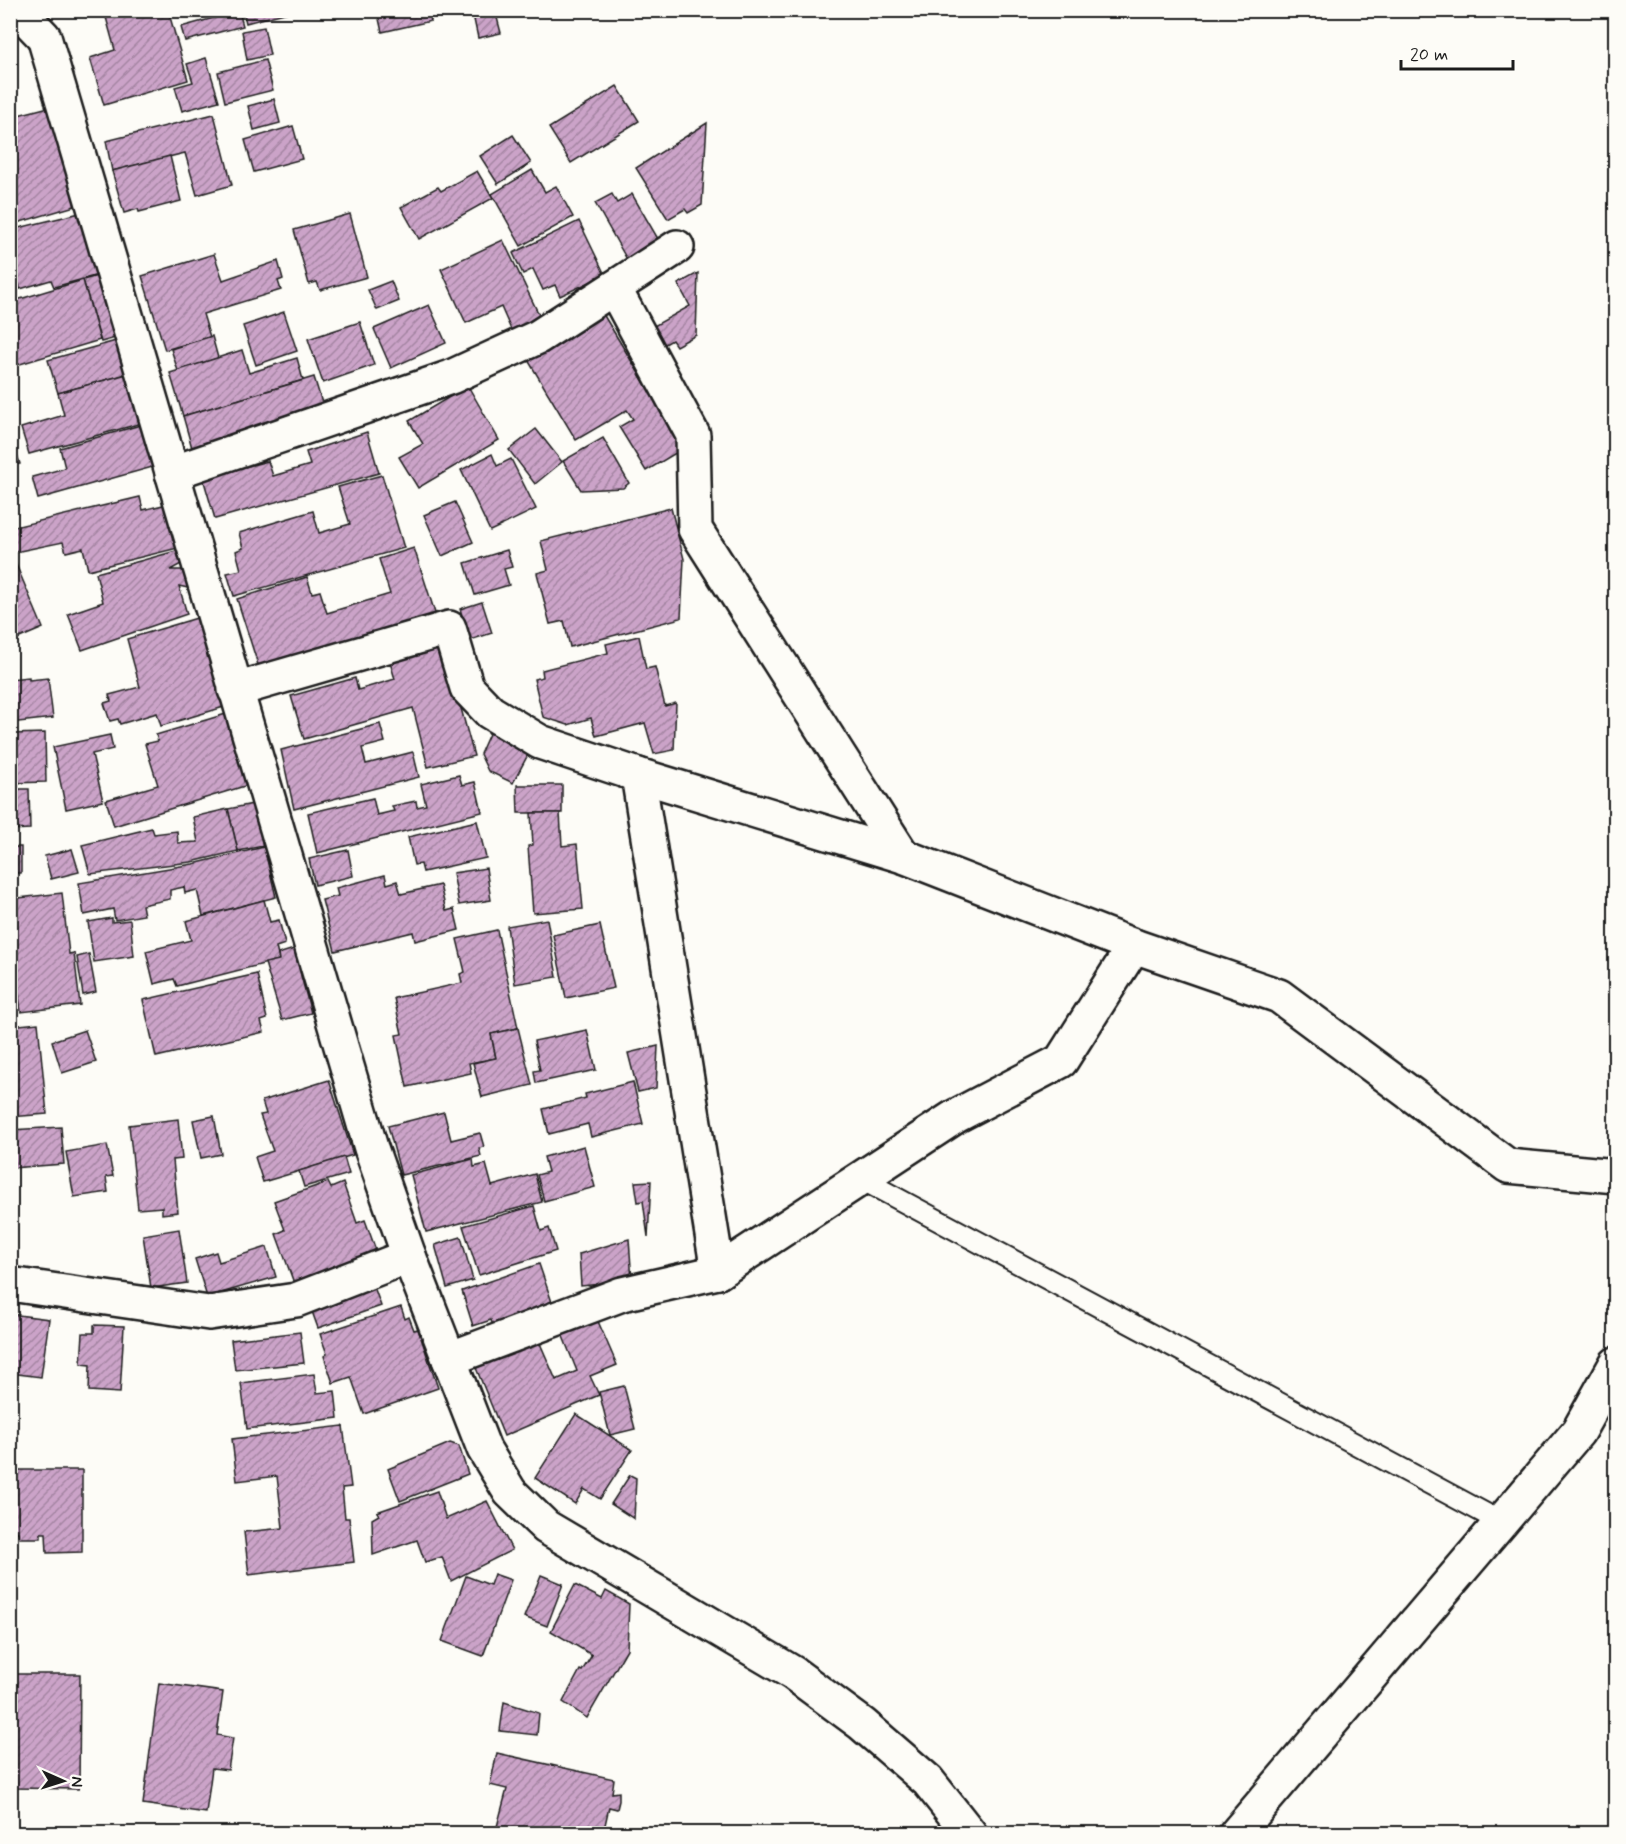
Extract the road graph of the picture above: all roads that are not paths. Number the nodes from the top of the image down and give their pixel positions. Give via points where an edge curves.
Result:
1 (18, 10) edge
2 (677, 247) dead end
3 (614, 288) junction
4 (171, 473) junction
5 (235, 690) junction
6 (638, 775) junction
7 (903, 856) junction
8 (1134, 946) junction
9 (1616, 1176) edge
10 (861, 1179) junction
11 (409, 1256) junction
12 (718, 1272) junction
13 (10, 1284) edge
14 (449, 1359) junction
15 (1616, 1364) edge
16 (1501, 1522) junction
17 (970, 1833) edge
18 (1236, 1833) edge

1 - 4 street via 44,37
2 - 3 street
3 - 4 street via 538,337 451,377
3 - 7 street via 693,435 695,529
4 - 5 street
5 - 6 street via 449,628 467,688 490,712 540,742
5 - 11 street via 371,1148
6 - 7 street
6 - 12 street
7 - 8 street
8 - 9 street via 1279,996 1508,1166
8 - 10 street via 1060,1061 956,1116
10 - 12 street
10 - 16 lane
11 - 13 street via 296,1300 209,1313
11 - 14 street
12 - 14 street via 622,1294
14 - 17 street via 484,1449 510,1492 546,1527 793,1673 862,1724 928,1781
15 - 16 street via 1578,1432
16 - 18 street

